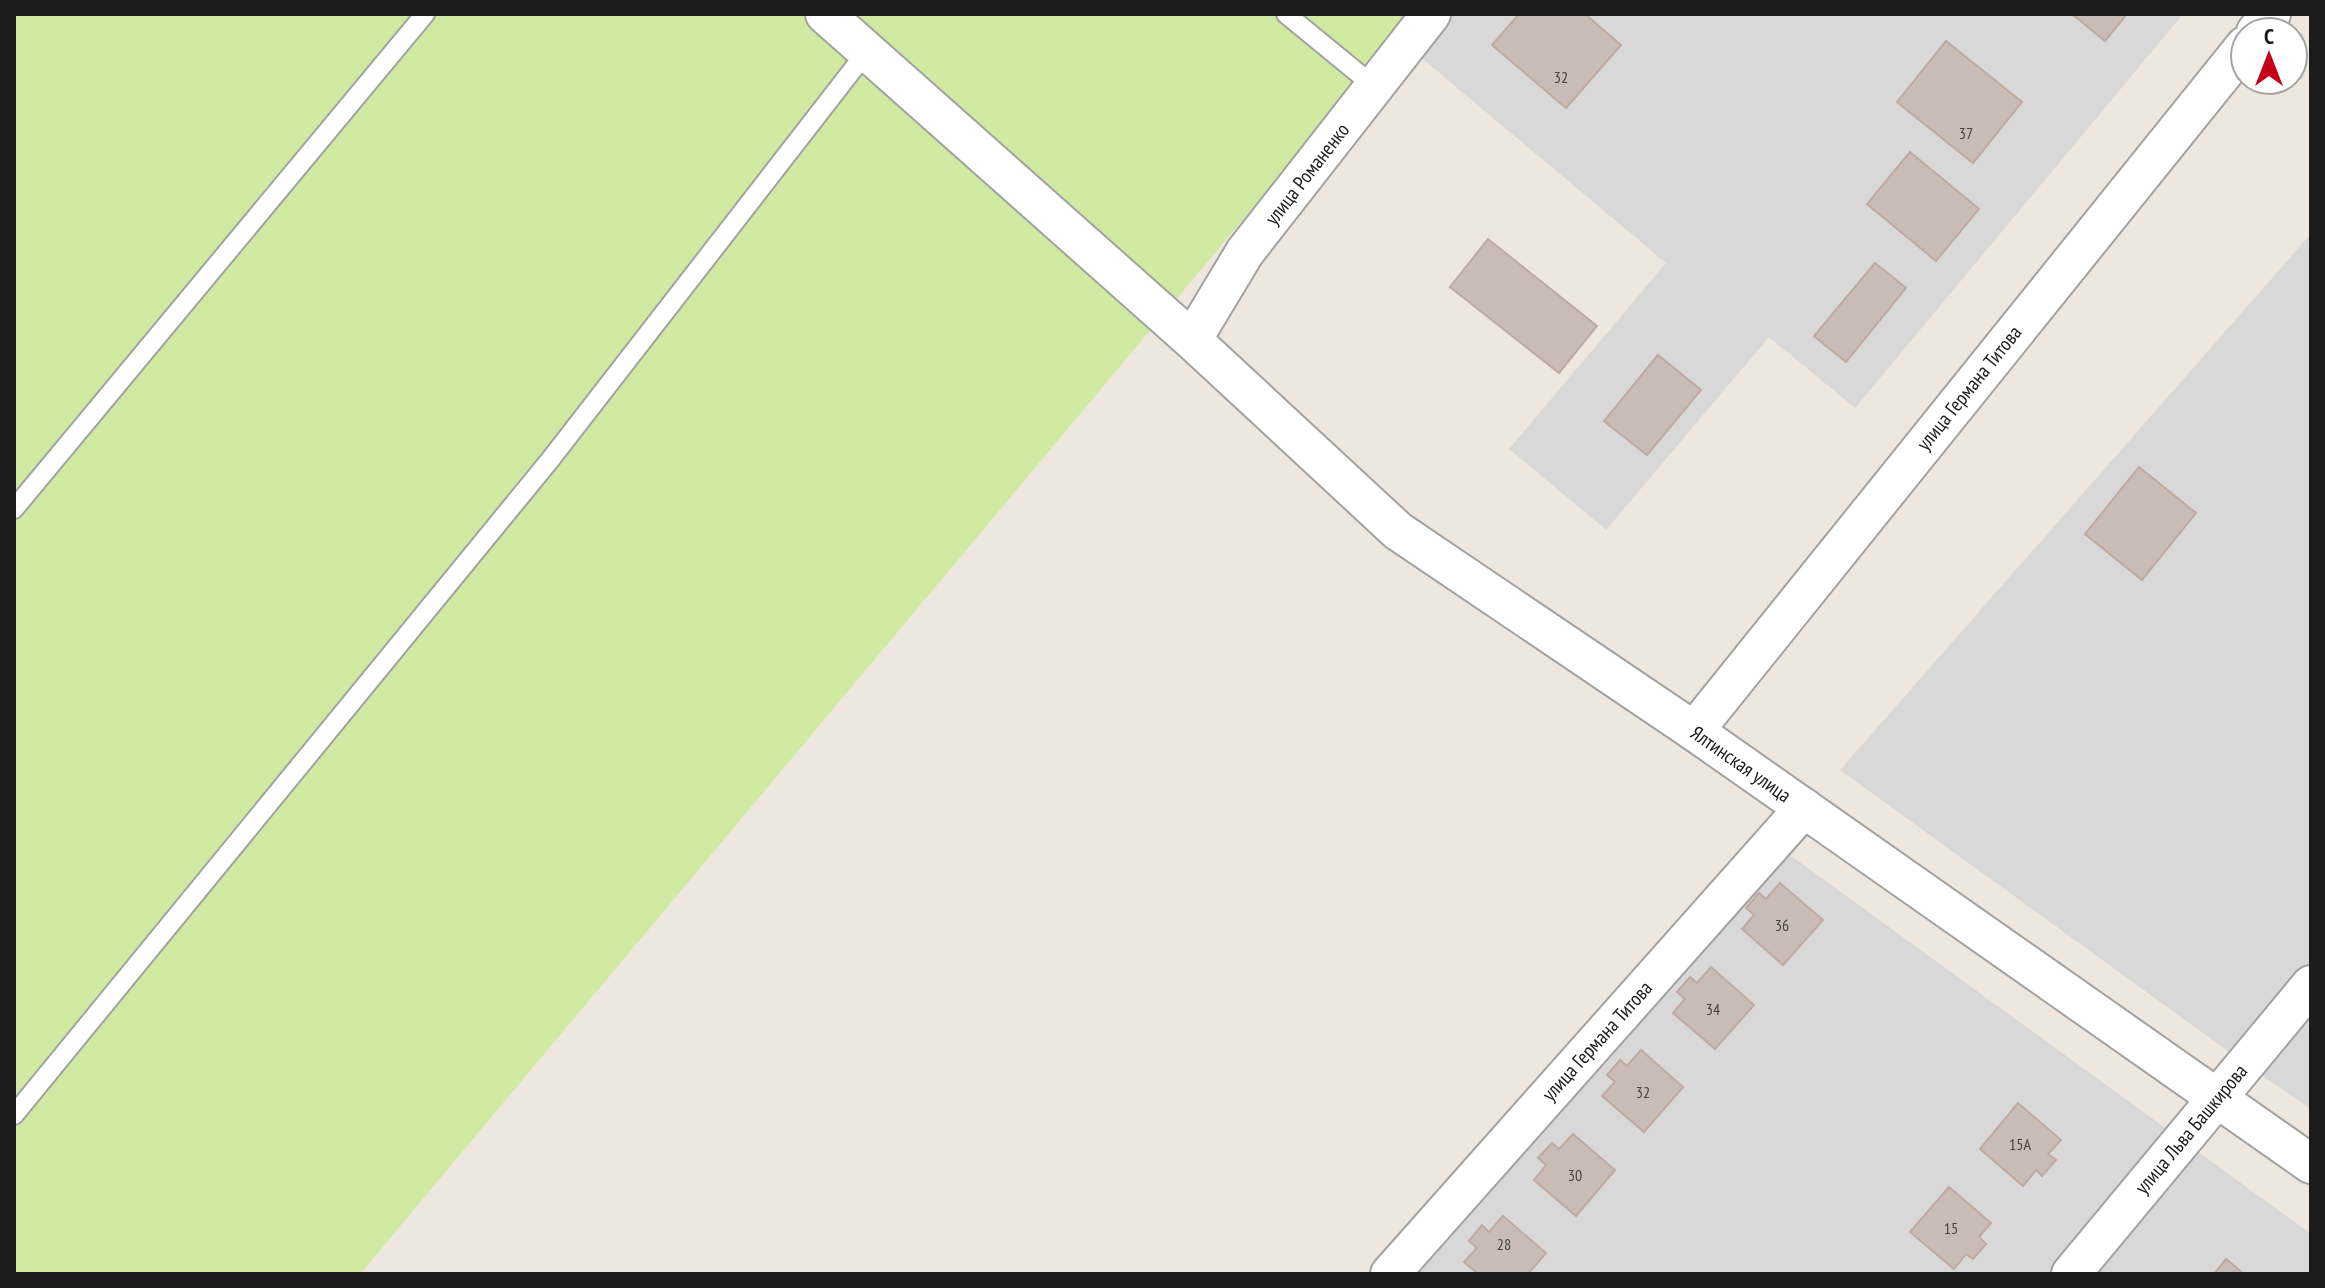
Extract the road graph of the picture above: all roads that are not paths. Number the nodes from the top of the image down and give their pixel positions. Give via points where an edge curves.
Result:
1 (425, 14) edge
2 (825, 14) edge
3 (1286, 14) edge
4 (1431, 14) edge
5 (868, 50) junction
6 (2229, 66) edge
7 (1375, 87) junction
8 (1192, 340) junction
9 (14, 509) edge
10 (1694, 731) junction
11 (1804, 808) junction
12 (2311, 985) edge
13 (2217, 1098) junction
14 (14, 1115) edge
15 (2311, 1164) edge
16 (1390, 1274) edge
17 (2071, 1274) edge

1 - 9 lane
2 - 5 street, Ялтинская улица
3 - 7 lane
4 - 7 street, улица Романенко
5 - 8 street, Ялтинская улица
5 - 14 lane via 550,460
6 - 10 street, улица Германа Титова
7 - 8 street, улица Романенко via 1245,252
8 - 10 street, Ялтинская улица via 1398,531
10 - 11 street, Ялтинская улица
11 - 13 street, Ялтинская улица
11 - 16 street, улица Германа Титова
12 - 13 street, улица Льва Башкирова
13 - 15 street, Ялтинская улица
13 - 17 street, улица Льва Башкирова

